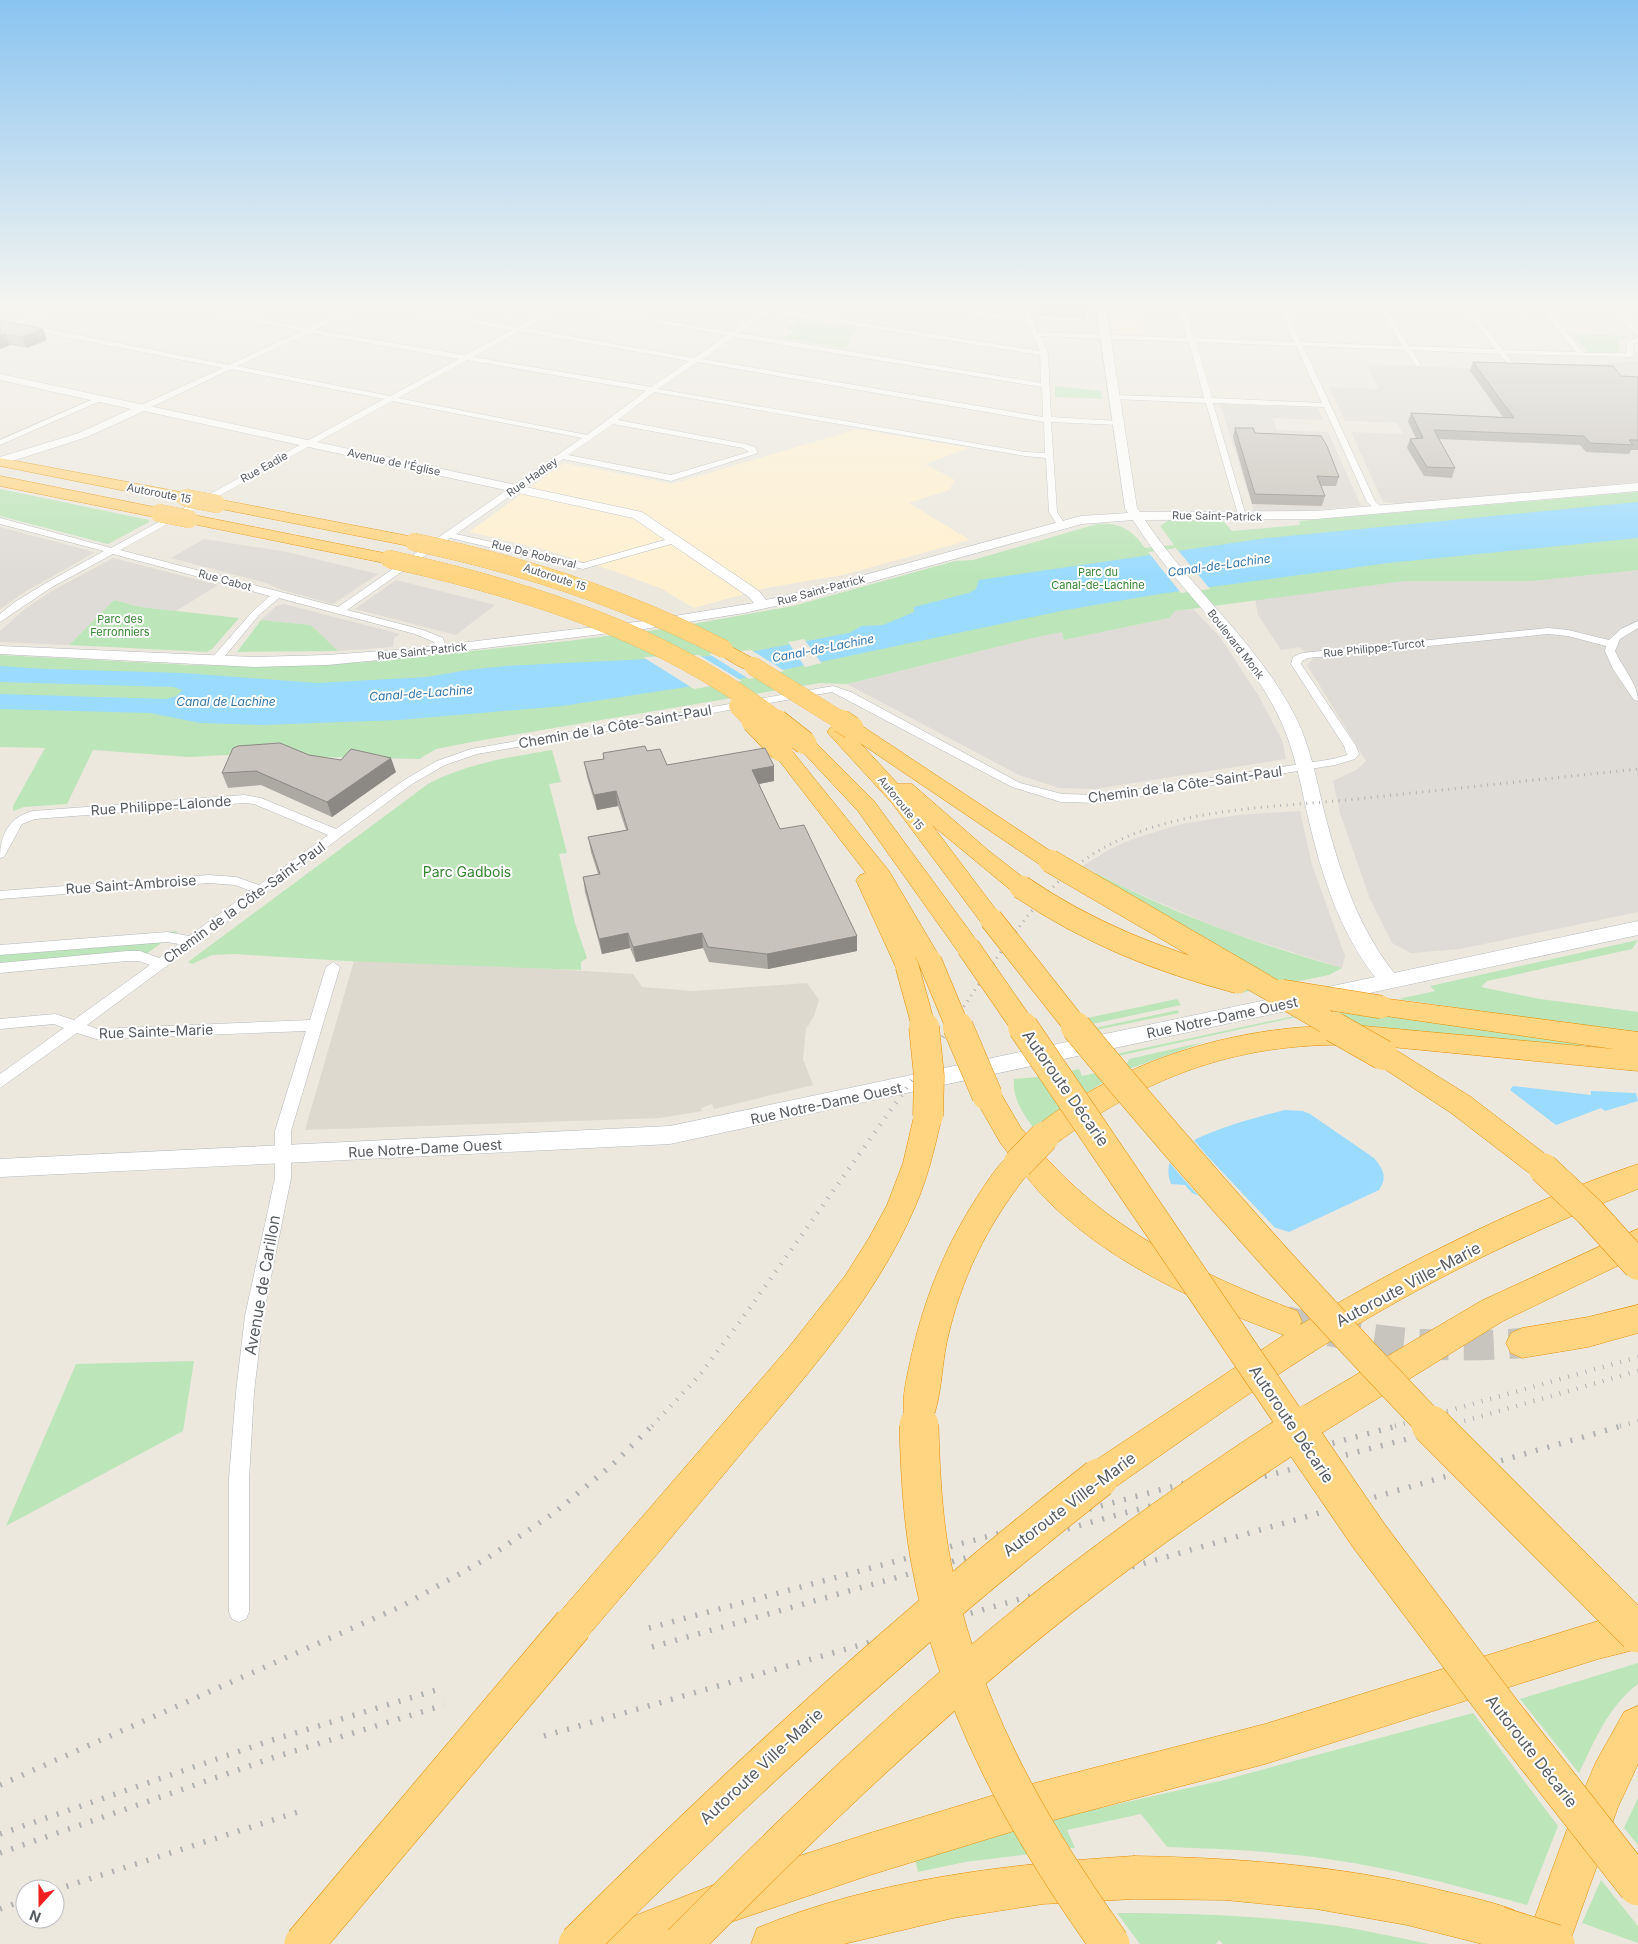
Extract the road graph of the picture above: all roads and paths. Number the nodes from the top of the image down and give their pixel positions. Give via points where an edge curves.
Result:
1 (95, 398) edge
2 (164, 398) edge
3 (385, 398) edge
4 (643, 398) edge
5 (699, 398) edge
6 (917, 398) edge
7 (1047, 398) edge
8 (1114, 398) edge
9 (1155, 398) edge
10 (1324, 398) edge
11 (101, 399) junction
12 (391, 399) junction
13 (1209, 400) junction
14 (1327, 405) junction
15 (142, 408) junction
16 (1048, 420) junction
17 (611, 421) junction
18 (1118, 423) junction
19 (587, 437) junction
20 (0, 442) edge
21 (306, 444) junction
22 (560, 456) junction
23 (1050, 456) junction
24 (5, 463) edge
25 (0, 481) edge
26 (1638, 487) edge
27 (514, 488) junction
28 (1380, 510) junction
29 (1135, 516) junction
30 (1242, 516) junction
31 (0, 521) edge
32 (1061, 524) junction
33 (449, 535) junction
34 (675, 540) junction
35 (113, 550) junction
36 (277, 595) junction
37 (763, 605) junction
38 (340, 612) junction
39 (0, 619) edge
40 (1638, 624) edge
41 (1612, 644) junction
42 (0, 650) edge
43 (441, 650) junction
44 (679, 656) junction
45 (215, 662) junction
46 (1638, 698) edge
47 (845, 730) junction
48 (860, 754) junction
49 (1306, 766) junction
50 (336, 834) junction
51 (0, 854) edge
52 (261, 890) junction
53 (0, 895) edge
54 (1638, 928) edge
55 (189, 942) junction
56 (0, 950) edge
57 (160, 963) junction
58 (918, 963) junction
59 (333, 966) dead end
60 (0, 968) edge
61 (1389, 982) junction
62 (0, 1024) edge
63 (316, 1025) junction
64 (75, 1027) junction
65 (1638, 1042) edge
66 (1638, 1061) edge
67 (0, 1082) edge
68 (283, 1154) junction
69 (0, 1168) edge
70 (1638, 1176) edge
71 (1638, 1242) edge
72 (1638, 1265) edge
73 (1638, 1319) edge
74 (1286, 1320) tunnel mouth
75 (1522, 1343) tunnel mouth
76 (240, 1612) dead end
77 (1638, 1631) edge
78 (1638, 1726) edge
79 (1638, 1886) edge
80 (304, 1944) edge
81 (578, 1944) edge
82 (619, 1944) edge
83 (682, 1944) edge
84 (773, 1944) edge
85 (1110, 1944) edge
86 (1547, 1944) edge
87 (1555, 1944) edge

1 - 11 main road, Avenue de l'Église
2 - 15 street
3 - 12 street
4 - 17 street, Rue Hadley
5 - 23 street
6 - 16 street
7 - 16 street
8 - 18 main road, Boulevard Monk
9 - 13 street
10 - 14 street
11 - 15 main road, Avenue de l'Église
11 - 20 street
12 - 19 street
12 - 21 street, Rue Eadie
13 - 14 street
13 - 30 street
14 - 28 street via 1372,502
15 - 21 main road, Avenue de l'Église
15 - 24 main road via 83,435
16 - 18 street
16 - 23 street
17 - 19 street, Rue Hadley
17 - 22 street via 745,446 754,451 748,456 671,478
18 - 29 main road, Boulevard Monk via 1130,504
19 - 22 street, Rue Hadley
21 - 27 main road, Avenue de l'Église
21 - 35 street, Rue Eadie
22 - 27 street, Rue Hadley
23 - 32 street via 1054,516
24 - 47 highway, Autoroute 15, bridge via 508,562 600,591 680,626 753,666
25 - 44 highway, Autoroute 15, bridge via 481,579 615,625
26 - 28 main road, Rue Saint-Patrick
27 - 33 street, Rue Hadley
27 - 34 main road, Avenue de l'Église via 642,517
28 - 30 main road, Rue Saint-Patrick
29 - 30 main road, Rue Saint-Patrick
29 - 32 main road, Rue Saint-Patrick via 1092,518
29 - 49 main road, Boulevard Monk via 1243,651 1279,702
31 - 35 street, Rue Cabot
32 - 37 main road, Rue Saint-Patrick
33 - 34 street, Rue De Roberval via 584,566
33 - 38 street, Rue Hadley
34 - 37 main road, Avenue de l'Église via 754,594
35 - 36 street, Rue Cabot
35 - 39 street, Rue Eadie via 29,597
36 - 38 street, Rue Cabot
36 - 45 street via 252,617
37 - 43 main road, Rue Saint-Patrick via 644,625
38 - 43 street, Rue Cabot via 427,635 439,640
40 - 41 street via 1624,631
41 - 46 street via 1613,659
41 - 49 street, Rue Philippe-Turcot via 1548,631 1303,656 1297,659 1296,664 1353,754 1342,761
42 - 45 main road, Rue Saint-Patrick
43 - 45 main road, Rue Saint-Patrick via 314,661
44 - 58 highway, bridge via 731,699 781,750 838,822 877,898
44 - 79 highway, Autoroute Décarie, bridge via 738,691 805,743 871,814 968,947 1364,1528 1503,1714
47 - 48 highway, Autoroute 15
47 - 72 highway, bridge via 1050,861 1383,1055 1467,1109 1543,1168 1590,1212
48 - 65 highway, bridge via 1020,887 1092,931 1171,963 1263,988
48 - 77 highway, Autoroute 15, bridge via 1126,1090 1304,1291 1501,1498
49 - 50 street, Chemin de la Côte-Saint-Paul via 1110,797 1061,798 1016,785 848,694 830,689 464,754 424,772
49 - 61 main road, Boulevard Monk via 1321,832 1340,889 1364,947
50 - 51 street, Rue Philippe-Lalonde via 257,801 244,799 33,815 17,822
50 - 52 street, Chemin de la Côte-Saint-Paul
52 - 53 street, Rue Saint-Ambroise via 236,881 209,879
52 - 55 street, Chemin de la Côte-Saint-Paul
54 - 61 main road, Rue Notre-Dame Ouest
55 - 56 street via 167,937
55 - 57 street, Chemin de la Côte-Saint-Paul
57 - 60 street via 135,956
57 - 64 street, Chemin de la Côte-Saint-Paul
58 - 74 highway, bridge via 986,1095 1009,1132 1047,1179 1114,1236 1153,1261 1219,1295
58 - 80 highway, bridge via 918,998 927,1040 930,1085 928,1116 906,1197 858,1285
59 - 63 street, Avenue de Carillon
61 - 68 main road, Rue Notre-Dame Ouest via 670,1136
62 - 64 street, Rue Sainte-Marie via 55,1019
63 - 64 street, Rue Sainte-Marie via 96,1034
63 - 68 street, Avenue de Carillon via 283,1131
64 - 67 street, Chemin de la Côte-Saint-Paul
66 - 85 highway, bridge via 1336,1035 1284,1039 1207,1053 1159,1068 1098,1099 1044,1137 996,1190 974,1224 948,1279 927,1355 919,1412 918,1470 926,1541 942,1616 959,1671 998,1766 1055,1866
68 - 69 main road, Rue Notre-Dame Ouest
68 - 76 street, Avenue de Carillon via 283,1178 261,1277 245,1392 239,1487
70 - 81 highway, Autoroute Ville-Marie, bridge via 1524,1224 1381,1297 1301,1342 1099,1478 997,1558 781,1745
71 - 83 highway, bridge via 1492,1311 1306,1424 1183,1505 1092,1574 908,1727
73 - 75 highway via 1588,1332
77 - 82 highway via 1598,1640 1265,1744 1027,1806 870,1854 731,1900
78 - 86 highway via 1626,1743 1604,1793
84 - 87 highway, bridge via 851,1919 936,1898 1105,1877 1197,1877 1295,1884 1390,1900 1498,1926

